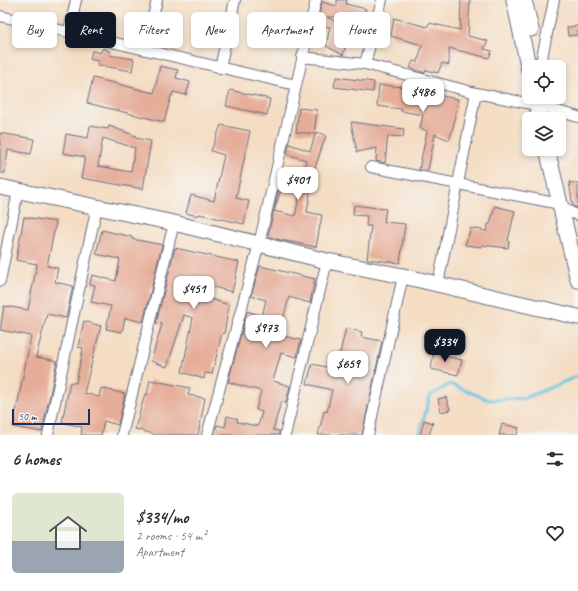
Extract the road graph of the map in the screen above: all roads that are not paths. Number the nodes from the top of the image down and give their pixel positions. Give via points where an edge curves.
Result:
1 (76, 0) edge
2 (157, 0) edge
3 (236, 0) edge
4 (316, 0) edge
5 (382, 0) edge
6 (514, 0) edge
7 (524, 0) edge
8 (554, 0) edge
9 (73, 12) edge
10 (0, 16) edge
11 (65, 31) edge
12 (116, 43) edge
13 (145, 50) junction
14 (302, 57) junction
15 (527, 60) edge
16 (537, 60) edge
17 (541, 60) edge
18 (365, 64) junction
19 (220, 68) junction
20 (296, 85) junction
21 (476, 93) junction
22 (543, 107) edge
23 (578, 117) edge
24 (550, 156) edge
25 (558, 156) edge
26 (371, 167) dead end
27 (458, 184) junction
28 (0, 187) edge
29 (18, 191) junction
30 (96, 206) junction
31 (570, 211) edge
32 (174, 224) junction
33 (578, 235) edge
34 (259, 244) junction
35 (327, 261) junction
36 (403, 276) junction
37 (578, 280) edge
38 (0, 281) edge
39 (438, 284) junction
40 (578, 317) edge
41 (48, 435) edge
42 (122, 435) edge
43 (207, 435) edge
44 (285, 435) edge
45 (368, 435) edge

1 - 9 street
2 - 13 street
3 - 19 street
4 - 14 street
5 - 18 street
6 - 15 street
7 - 16 street
8 - 17 street
10 - 11 street
12 - 13 street
13 - 19 street
14 - 18 street
14 - 20 street
18 - 21 street
19 - 20 street
20 - 34 street
21 - 22 street
21 - 27 street
22 - 23 street
24 - 31 street
25 - 31 street
26 - 27 street
27 - 31 street
27 - 39 street
28 - 29 street
29 - 30 street
29 - 38 street
30 - 32 street
30 - 41 street
31 - 33 street
31 - 37 street
32 - 34 street
32 - 42 street
34 - 35 street
34 - 43 street
35 - 36 street
35 - 44 street
36 - 39 street
36 - 45 street
39 - 40 street

